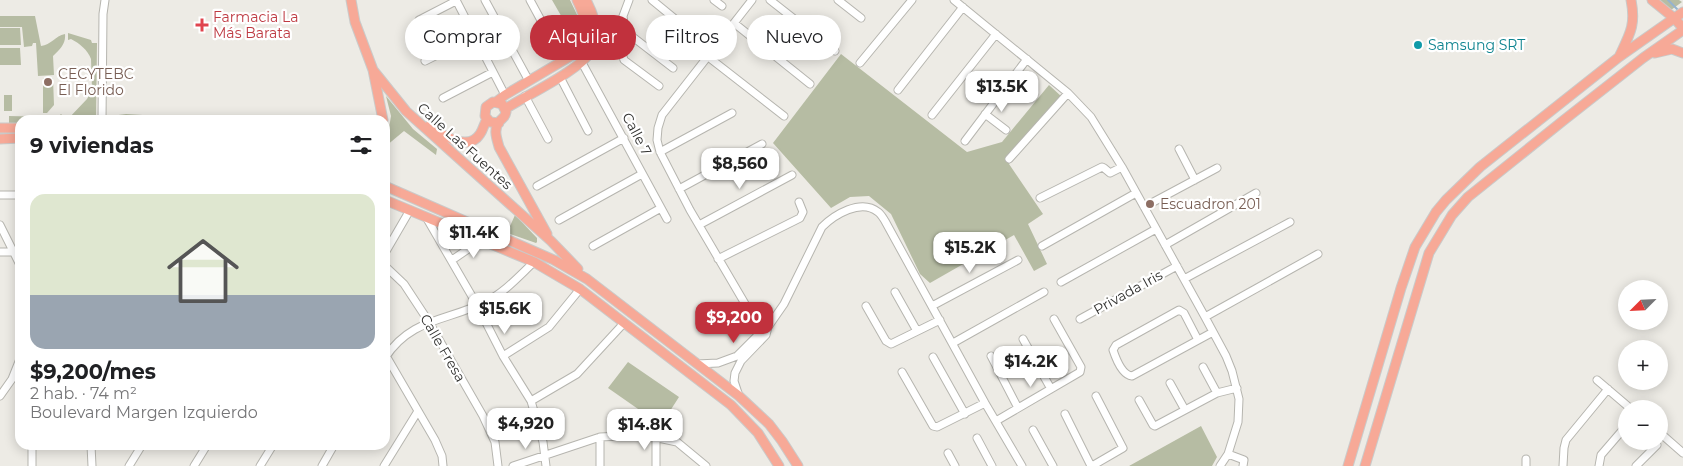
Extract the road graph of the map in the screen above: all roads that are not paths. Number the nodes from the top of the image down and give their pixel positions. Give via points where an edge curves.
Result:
1 (105, 0) edge
2 (350, 0) edge
3 (485, 0) edge
4 (530, 0) edge
5 (577, 0) edge
6 (586, 0) edge
7 (630, 0) edge
8 (652, 0) edge
9 (714, 0) edge
10 (752, 0) edge
11 (770, 0) edge
12 (838, 0) edge
13 (912, 0) edge
14 (954, 0) edge
15 (1631, 0) edge
16 (1652, 0) edge
17 (456, 1) edge
18 (722, 6) dead end
19 (963, 8) junction
20 (1683, 12) edge
21 (429, 15) edge
22 (464, 15) edge
23 (583, 15) edge
24 (623, 15) edge
25 (670, 15) edge
26 (789, 15) edge
27 (861, 18) dead end
28 (1674, 18) junction
29 (737, 19) edge
30 (737, 25) edge
31 (1683, 29) edge
32 (996, 34) junction
33 (636, 39) edge
34 (1683, 54) edge
35 (1619, 57) junction
36 (1643, 58) junction
37 (1027, 59) junction
38 (487, 60) edge
39 (626, 60) edge
40 (704, 60) edge
41 (712, 60) edge
42 (562, 61) joint
43 (582, 62) junction
44 (860, 63) dead end
45 (673, 68) dead end
46 (373, 70) junction
47 (493, 72) junction
48 (560, 76) junction
49 (1011, 80) junction
50 (529, 81) junction
51 (810, 84) dead end
52 (658, 86) dead end
53 (898, 90) dead end
54 (1068, 93) junction
55 (504, 94) junction
56 (525, 96) junction
57 (1032, 97) dead end
58 (443, 98) dead end
59 (496, 102) junction
60 (505, 109) junction
61 (406, 111) junction
62 (732, 113) dead end
63 (984, 114) junction
64 (102, 115) edge
65 (382, 115) edge
66 (932, 115) dead end
67 (784, 116) dead end
68 (487, 119) junction
69 (499, 123) junction
70 (0, 128) edge
71 (15, 128) edge
72 (1006, 130) dead end
73 (588, 131) dead end
74 (0, 138) edge
75 (15, 138) edge
76 (624, 138) junction
77 (548, 139) dead end
78 (965, 141) dead end
79 (762, 144) dead end
80 (1179, 149) dead end
81 (660, 152) junction
82 (1009, 159) dead end
83 (1122, 167) junction
84 (1218, 168) dead end
85 (642, 174) junction
86 (792, 175) dead end
87 (1195, 180) junction
88 (537, 186) dead end
89 (390, 188) edge
90 (679, 189) junction
91 (1136, 193) junction
92 (1256, 193) dead end
93 (0, 195) edge
94 (15, 195) edge
95 (1040, 198) dead end
96 (390, 202) edge
97 (799, 202) dead end
98 (1144, 207) junction
99 (661, 208) junction
100 (410, 210) junction
101 (426, 217) junction
102 (667, 219) dead end
103 (559, 220) dead end
104 (439, 222) junction
105 (1290, 222) dead end
106 (0, 225) edge
107 (699, 225) junction
108 (480, 226) junction
109 (1156, 229) junction
110 (479, 238) junction
111 (551, 241) junction
112 (390, 244) edge
113 (1164, 244) junction
114 (592, 246) dead end
115 (1042, 246) dead end
116 (1415, 247) junction
117 (0, 252) edge
118 (14, 252) joint
119 (1318, 254) dead end
120 (718, 259) junction
121 (452, 260) junction
122 (1018, 260) dead end
123 (534, 262) junction
124 (1177, 266) junction
125 (390, 271) edge
126 (587, 278) junction
127 (1184, 279) junction
128 (1061, 282) dead end
129 (1420, 282) junction
130 (580, 289) junction
131 (895, 292) dead end
132 (1044, 292) dead end
133 (477, 305) junction
134 (866, 306) dead end
135 (932, 306) junction
136 (1205, 317) junction
137 (1054, 319) dead end
138 (1080, 319) dead end
139 (940, 320) junction
140 (429, 322) junction
141 (624, 323) junction
142 (917, 331) junction
143 (1213, 332) junction
144 (763, 333) junction
145 (1023, 339) dead end
146 (1198, 340) junction
147 (952, 343) junction
148 (390, 351) edge
149 (503, 356) junction
150 (991, 356) dead end
151 (933, 357) dead end
152 (739, 358) junction
153 (390, 364) edge
154 (697, 364) junction
155 (1203, 367) dead end
156 (15, 372) edge
157 (902, 372) dead end
158 (12, 379) joint
159 (1597, 380) dead end
160 (1170, 383) dead end
161 (1237, 388) junction
162 (1051, 389) junction
163 (1608, 389) junction
164 (1217, 393) junction
165 (0, 396) edge
166 (739, 396) junction
167 (1096, 396) dead end
168 (1139, 400) dead end
169 (1621, 400) edge
170 (530, 401) junction
171 (985, 403) junction
172 (1018, 408) junction
173 (1185, 410) junction
174 (418, 411) junction
175 (965, 414) junction
176 (1065, 414) dead end
177 (996, 421) junction
178 (1033, 430) dead end
179 (1618, 435) edge
180 (656, 436) junction
181 (600, 437) junction
182 (977, 438) dead end
183 (1668, 440) edge
184 (32, 450) edge
185 (91, 450) edge
186 (139, 450) edge
187 (203, 450) edge
188 (270, 450) edge
189 (331, 450) edge
190 (1652, 450) edge
191 (948, 453) dead end
192 (1683, 453) edge
193 (1228, 454) junction
194 (546, 456) junction
195 (32, 466) edge
196 (92, 466) edge
197 (129, 466) edge
198 (194, 466) edge
199 (260, 466) edge
200 (322, 466) edge
201 (384, 466) edge
202 (443, 466) edge
203 (498, 466) edge
204 (513, 466) edge
205 (546, 466) edge
206 (600, 466) edge
207 (656, 466) edge
208 (706, 466) edge
209 (779, 466) edge
210 (798, 466) edge
211 (956, 466) edge
212 (992, 466) edge
213 (1022, 466) edge
214 (1053, 466) edge
215 (1091, 466) edge
216 (1220, 466) edge
217 (1243, 466) edge
218 (1348, 466) edge
219 (1365, 466) edge
220 (1563, 466) edge
221 (1600, 466) edge
222 (1636, 466) edge

1 - 64 street
2 - 46 main road
3 - 50 street
4 - 42 street
5 - 23 main road
6 - 43 main road via 596,32 593,48
7 - 24 street
8 - 25 street
9 - 18 street
10 - 29 street
11 - 26 street
12 - 27 street
13 - 44 street
14 - 19 street
15 - 35 main road via 1634,21
16 - 28 main road
17 - 21 street
17 - 22 street
19 - 32 street
19 - 53 street
20 - 28 main road
28 - 31 main road
28 - 35 main road
30 - 51 street
31 - 36 main road
32 - 37 street
32 - 66 street
33 - 45 street
34 - 36 main road via 1672,48
35 - 116 main road via 1462,184 1436,212
36 - 129 main road via 1468,197 1452,215 1429,253
37 - 49 street
37 - 54 street
38 - 47 street
39 - 52 street
40 - 81 street via 662,115 657,140
41 - 67 street
42 - 50 main road
43 - 48 main road
43 - 76 street, Calle 7
46 - 61 main road, Calle Las Fuentes
46 - 65 main road
47 - 55 street
47 - 58 street
48 - 56 main road
48 - 73 street
49 - 57 street
49 - 63 street
50 - 55 main road
54 - 82 street
54 - 83 street via 1091,117
55 - 59 main road
56 - 60 main road
56 - 77 street
59 - 60 main road
59 - 68 main road via 486,107
60 - 69 main road via 505,116
61 - 68 main road via 451,140 462,142 480,135
61 - 111 main road, Calle Las Fuentes
62 - 81 street
63 - 72 street
63 - 78 street
68 - 69 main road
69 - 111 main road via 496,134 499,147
70 - 71 main road
74 - 75 main road
76 - 85 street, Calle 7
76 - 88 street
79 - 90 street
80 - 87 street
81 - 90 street
83 - 91 street
83 - 95 street via 1110,173 1102,167
84 - 87 street
85 - 99 street, Calle 7
85 - 103 street
86 - 107 street
87 - 98 street
89 - 108 main road
90 - 107 street
91 - 98 street
91 - 115 street
92 - 113 street
93 - 94 street
96 - 100 main road
97 - 120 street via 803,212 800,218
98 - 109 street
99 - 102 street, Calle 7
99 - 114 street
100 - 101 main road
100 - 112 street
101 - 104 main road
101 - 121 street
104 - 108 main road
104 - 110 main road
105 - 127 street
106 - 118 street
107 - 120 street
108 - 126 main road
109 - 113 street
109 - 128 street
110 - 121 street
110 - 123 main road
111 - 126 main road, Calle Las Fuentes
113 - 124 street
116 - 129 main road via 1413,274
116 - 218 main road
117 - 118 street
119 - 136 street
120 - 144 street
121 - 133 street
122 - 135 street
123 - 130 main road
123 - 133 street via 506,289
124 - 127 street
124 - 138 street, Privada Iris
125 - 140 street, Calle Fresa via 404,284
126 - 154 main road
127 - 136 street
129 - 219 main road
130 - 141 main road
130 - 149 street via 549,327
131 - 142 street
132 - 147 street
133 - 140 street
133 - 149 street
134 - 142 street via 888,343
135 - 139 street
135 - 144 street via 885,221 878,212 861,207 828,220 822,227 784,304
136 - 143 street
137 - 162 street via 1081,371
139 - 142 street
139 - 147 street
140 - 148 street via 402,338
140 - 203 street, Calle Fresa via 483,416 495,442
141 - 170 street via 577,374
141 - 209 main road via 731,405 758,433
143 - 146 street
143 - 161 street
144 - 152 street
145 - 162 street
146 - 146 street via 1181,310 1114,347 1114,353 1123,371 1130,376
147 - 171 street
149 - 170 street
150 - 172 street
151 - 175 street
152 - 154 street
152 - 166 street via 734,381
153 - 174 street
154 - 166 main road
155 - 164 street
156 - 158 street
157 - 175 street via 933,426
158 - 165 street
159 - 163 street
160 - 173 street
161 - 164 street
161 - 193 street via 1238,422
162 - 172 street
163 - 169 street
163 - 220 street via 1566,440
164 - 173 street
166 - 210 main road via 769,424
167 - 215 street via 1123,448
168 - 173 street via 1155,426
170 - 194 street
171 - 175 street
171 - 177 street
172 - 177 street
174 - 201 street
174 - 202 street via 435,440
176 - 215 street
177 - 213 street
178 - 214 street
179 - 221 street via 1601,455
180 - 181 street
180 - 207 street
180 - 208 street via 676,442
181 - 194 street
181 - 206 street
182 - 212 street
183 - 192 street
184 - 195 street
185 - 196 street
186 - 197 street
187 - 198 street
188 - 199 street
189 - 200 street
190 - 222 street
191 - 211 street
193 - 216 street
193 - 217 street via 1244,460
194 - 204 street
194 - 205 street

